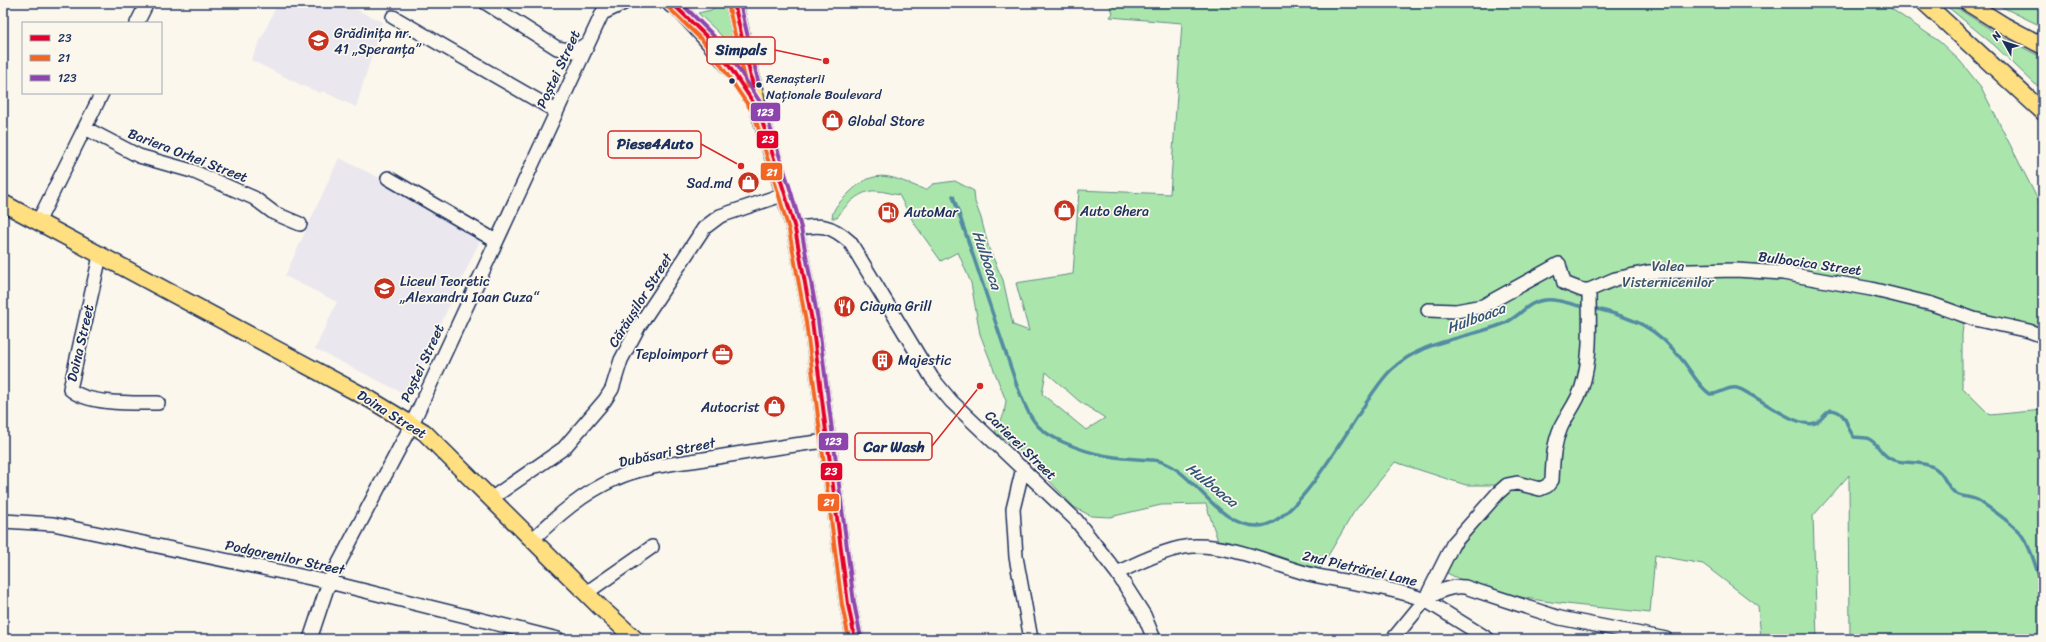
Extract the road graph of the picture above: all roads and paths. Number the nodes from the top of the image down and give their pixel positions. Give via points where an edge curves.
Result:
1 (147, 3) edge
2 (486, 3) edge
3 (624, 3) edge
4 (673, 3) edge
5 (734, 3) edge
6 (1925, 3) edge
7 (1968, 3) edge
8 (605, 8) edge
9 (393, 17) dead end
10 (138, 22) edge
11 (587, 44) junction
12 (2043, 46) edge
13 (102, 94) edge
14 (556, 111) junction
15 (759, 111) junction
16 (2043, 112) edge
17 (85, 128) junction
18 (388, 178) dead end
19 (785, 194) junction
20 (3, 203) edge
21 (38, 222) junction
22 (300, 224) dead end
23 (795, 228) junction
24 (496, 241) junction
25 (100, 256) junction
26 (1589, 290) junction
27 (1428, 310) dead end
28 (2043, 336) edge
29 (158, 403) dead end
30 (412, 424) junction
31 (828, 441) junction
32 (1023, 468) junction
33 (492, 498) junction
34 (3, 521) edge
35 (532, 540) junction
36 (652, 547) dead end
37 (1117, 573) junction
38 (329, 582) junction
39 (586, 593) junction
40 (1425, 600) junction
41 (310, 639) edge
42 (558, 639) edge
43 (635, 639) edge
44 (855, 639) edge
45 (1031, 639) edge
46 (1154, 639) edge
47 (1393, 639) edge
48 (1488, 639) edge
49 (1666, 639) edge

1 - 10 street
2 - 11 street via 557,48 574,51
3 - 8 street, Poștei Street
4 - 15 main road via 719,52
5 - 15 main road
6 - 16 main road
7 - 12 main road
8 - 11 street, Poștei Street
9 - 14 street
11 - 14 street, Poștei Street
13 - 17 street
14 - 24 street, Poștei Street
15 - 19 main road
17 - 21 street
17 - 22 street, Bariera Orhei Street via 140,156 192,171 254,198 274,213
18 - 24 street
19 - 23 main road
19 - 33 street, Cărăușilor Street via 720,216 704,228 639,326 621,360 612,389 605,400 564,448
20 - 21 main road, Doina Street
21 - 25 main road, Doina Street
23 - 31 main road via 812,321
23 - 32 street, Carierei Street via 826,226 850,242 932,378 951,401
24 - 30 street, Poștei Street
25 - 29 street, Doina Street via 70,389 85,397 118,404
25 - 30 main road, Doina Street via 372,400
26 - 27 street via 1564,283 1559,264 1483,306 1456,311
26 - 28 street, Bulbocica Street via 1615,279 1648,272 1736,270 1783,273 1871,289
26 - 40 street via 1591,337 1586,369 1577,400 1556,440 1551,469 1552,480 1540,489 1517,483 1507,485 1498,492 1453,544
30 - 33 main road, Doina Street via 424,432
30 - 38 street, Poștei Street
31 - 35 street, Dubăsari Street via 662,466 629,474 615,479 577,501
31 - 44 main road via 848,604
32 - 37 street, Carierei Street via 1076,520
32 - 45 street via 1013,509 1016,557
33 - 35 main road, Doina Street
34 - 38 street, Podgorenilor Street via 53,524
35 - 39 main road, Doina Street
36 - 39 street
37 - 40 street, 2nd Pietrăriei Lane via 1138,562 1177,549 1193,546 1216,547 1311,574 1373,585
37 - 46 street, Carierei Street via 1144,615
38 - 41 street, Poștei Street
38 - 42 street, Podgorenilor Street
39 - 43 main road, Doina Street
40 - 47 street
40 - 48 street
40 - 49 street, 2nd Pietrăriei Lane via 1446,589 1465,587 1560,618

